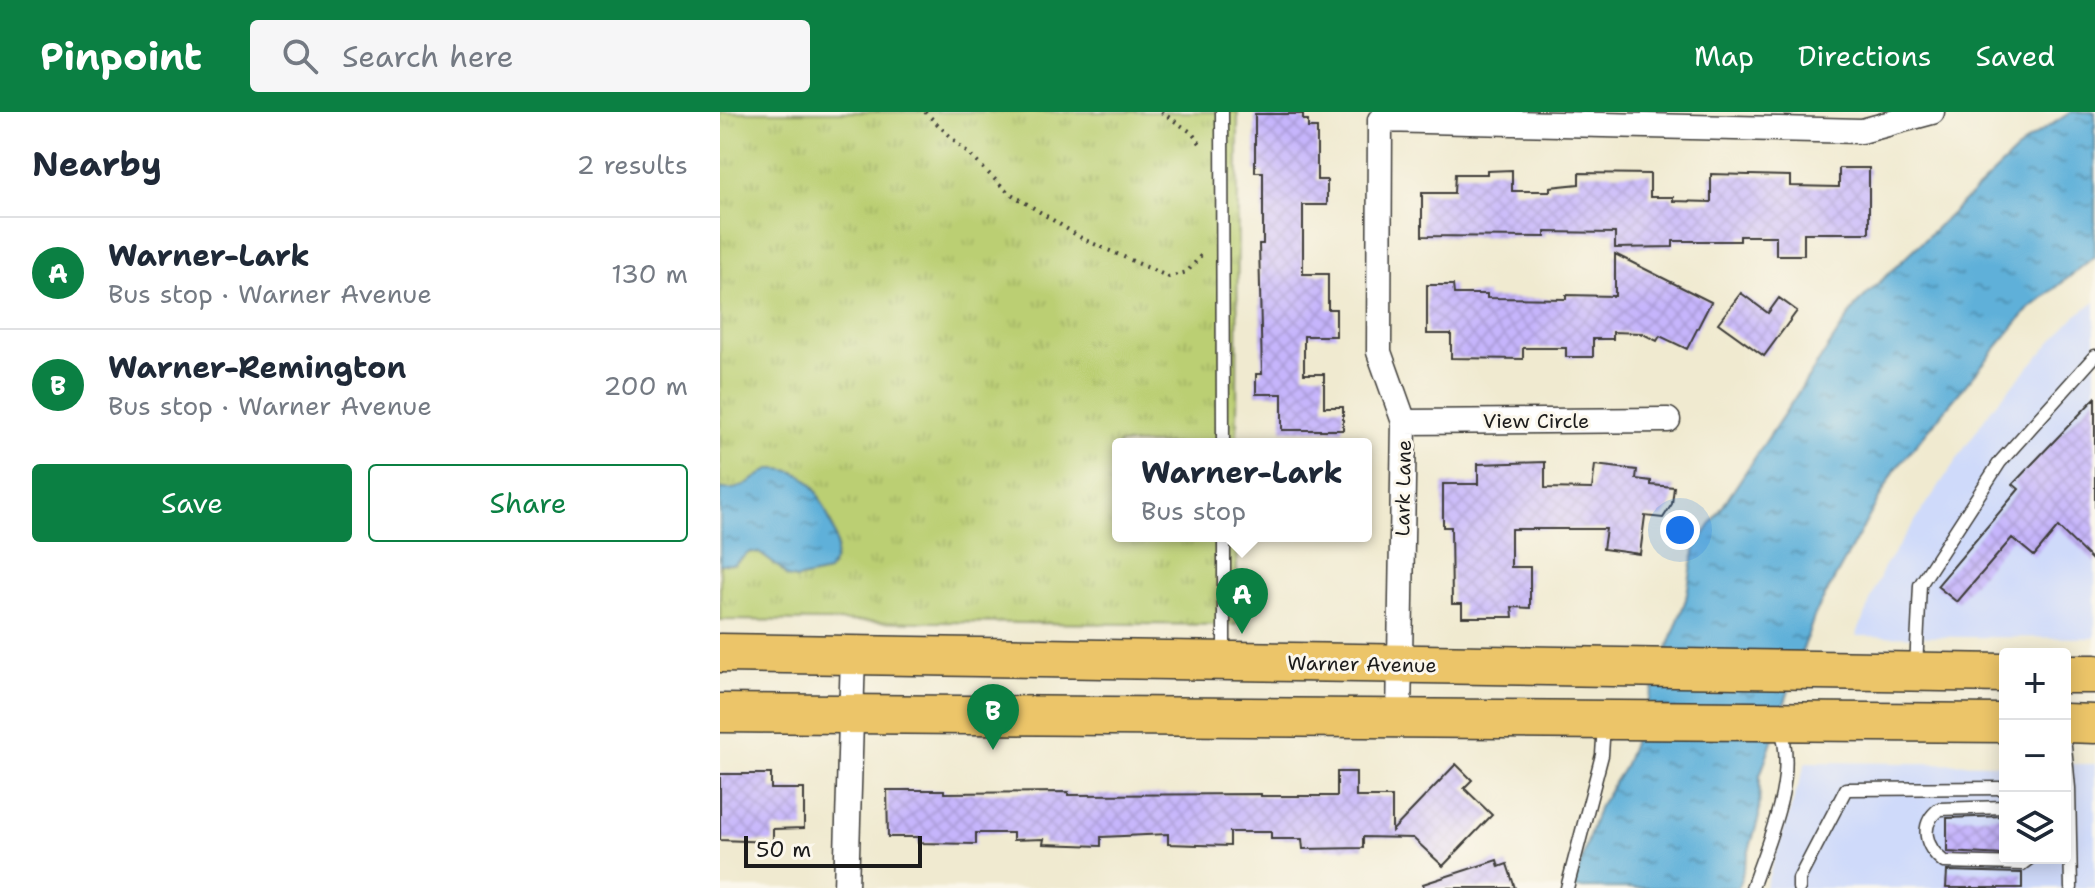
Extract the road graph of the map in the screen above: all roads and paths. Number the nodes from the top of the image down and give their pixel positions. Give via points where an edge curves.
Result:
1 (925, 112) edge
2 (1161, 112) edge
3 (1222, 112) edge
4 (1932, 112) edge
5 (1206, 151) dead end
6 (1206, 246) dead end
7 (2095, 356) edge
8 (1668, 420) dead end
9 (1404, 422) junction
10 (1223, 438) edge
11 (1224, 542) edge
12 (720, 653) edge
13 (853, 654) junction
14 (1224, 662) junction
15 (1398, 665) junction
16 (1910, 672) junction
17 (1999, 673) edge
18 (2071, 674) edge
19 (2095, 674) edge
20 (720, 713) edge
21 (851, 715) junction
22 (1399, 717) junction
23 (1618, 719) junction
24 (1779, 722) junction
25 (1999, 723) edge
26 (2071, 723) edge
27 (2095, 724) edge
28 (1999, 788) edge
29 (1999, 807) edge
30 (1999, 863) edge
31 (2069, 864) edge
32 (846, 888) edge
33 (1567, 888) edge
34 (1752, 888) edge
35 (1799, 888) edge
36 (2071, 888) edge

1 - 6 path via 1008,192 1101,248 1169,277 1187,272
2 - 5 path via 1191,132
3 - 10 lane
4 - 9 street, Lark Lane via 1862,131 1380,120 1379,352
7 - 16 lane via 2000,462 1920,585
8 - 9 street, View Circle
9 - 15 street, Lark Lane
11 - 14 lane
12 - 13 main road, Warner Avenue
13 - 14 main road, Warner Avenue
13 - 21 street
14 - 15 main road, Warner Avenue
15 - 16 main road, Warner Avenue
15 - 22 street, Lark Lane
16 - 17 main road, Warner Avenue
16 - 24 main road via 1904,689 1885,701 1833,701
18 - 19 main road
20 - 21 main road
21 - 22 main road
21 - 32 street
22 - 23 main road
23 - 24 main road
23 - 33 lane via 1602,755
24 - 25 main road
24 - 34 lane via 1785,741 1783,790
26 - 27 main road
28 - 35 lane via 1846,789
29 - 30 lane via 1939,809 1926,827 1928,844 1944,862
31 - 36 lane

